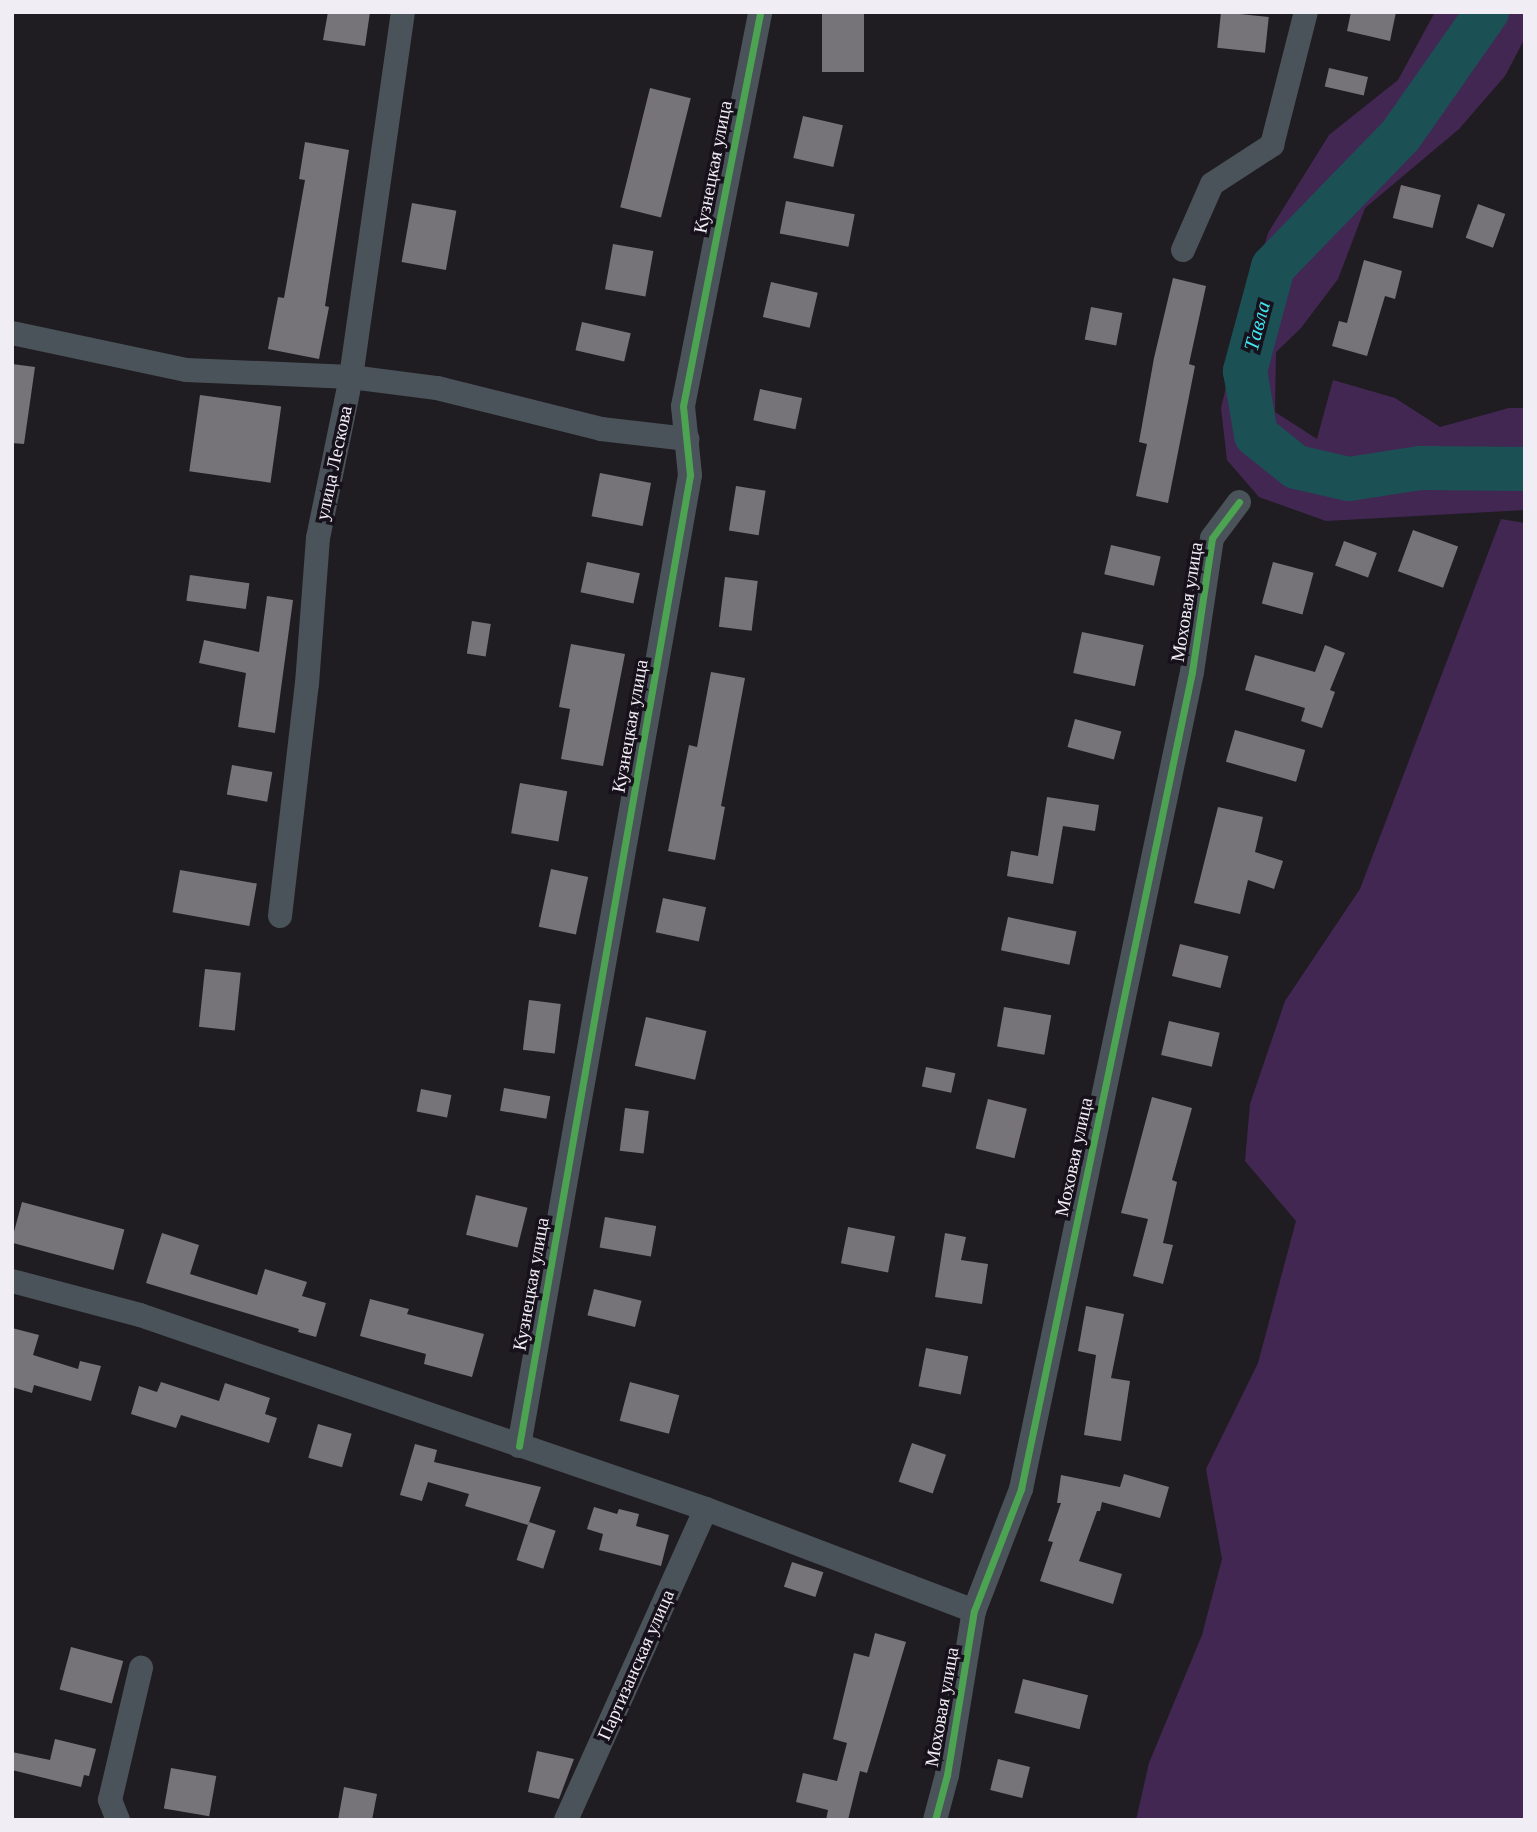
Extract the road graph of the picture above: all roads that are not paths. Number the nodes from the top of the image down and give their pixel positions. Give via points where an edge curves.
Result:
1 (403, 12) edge
2 (760, 12) edge
3 (1306, 12) edge
4 (1183, 250) dead end
5 (12, 333) edge
6 (351, 377) junction
7 (687, 439) junction
8 (1239, 502) dead end
9 (280, 916) dead end
10 (12, 1281) edge
11 (519, 1446) junction
12 (706, 1510) junction
13 (974, 1611) junction
14 (141, 1668) dead end
15 (118, 1820) edge
16 (566, 1820) edge
17 (935, 1820) edge

1 - 6 street, улица Лескова
2 - 7 street, Кузнецкая улица via 683,406
3 - 4 street via 1272,145 1212,184
5 - 6 street via 186,370
6 - 7 street via 437,388 601,429
6 - 9 street, улица Лескова via 318,538 307,684
7 - 11 street, Кузнецкая улица via 690,475
8 - 13 street, Моховая улица via 1212,538 1192,672 1021,1489
10 - 11 street via 140,1315
11 - 12 street
12 - 13 street
12 - 16 street, Партизанская улица
13 - 17 street, Моховая улица via 947,1775
14 - 15 street via 110,1800

